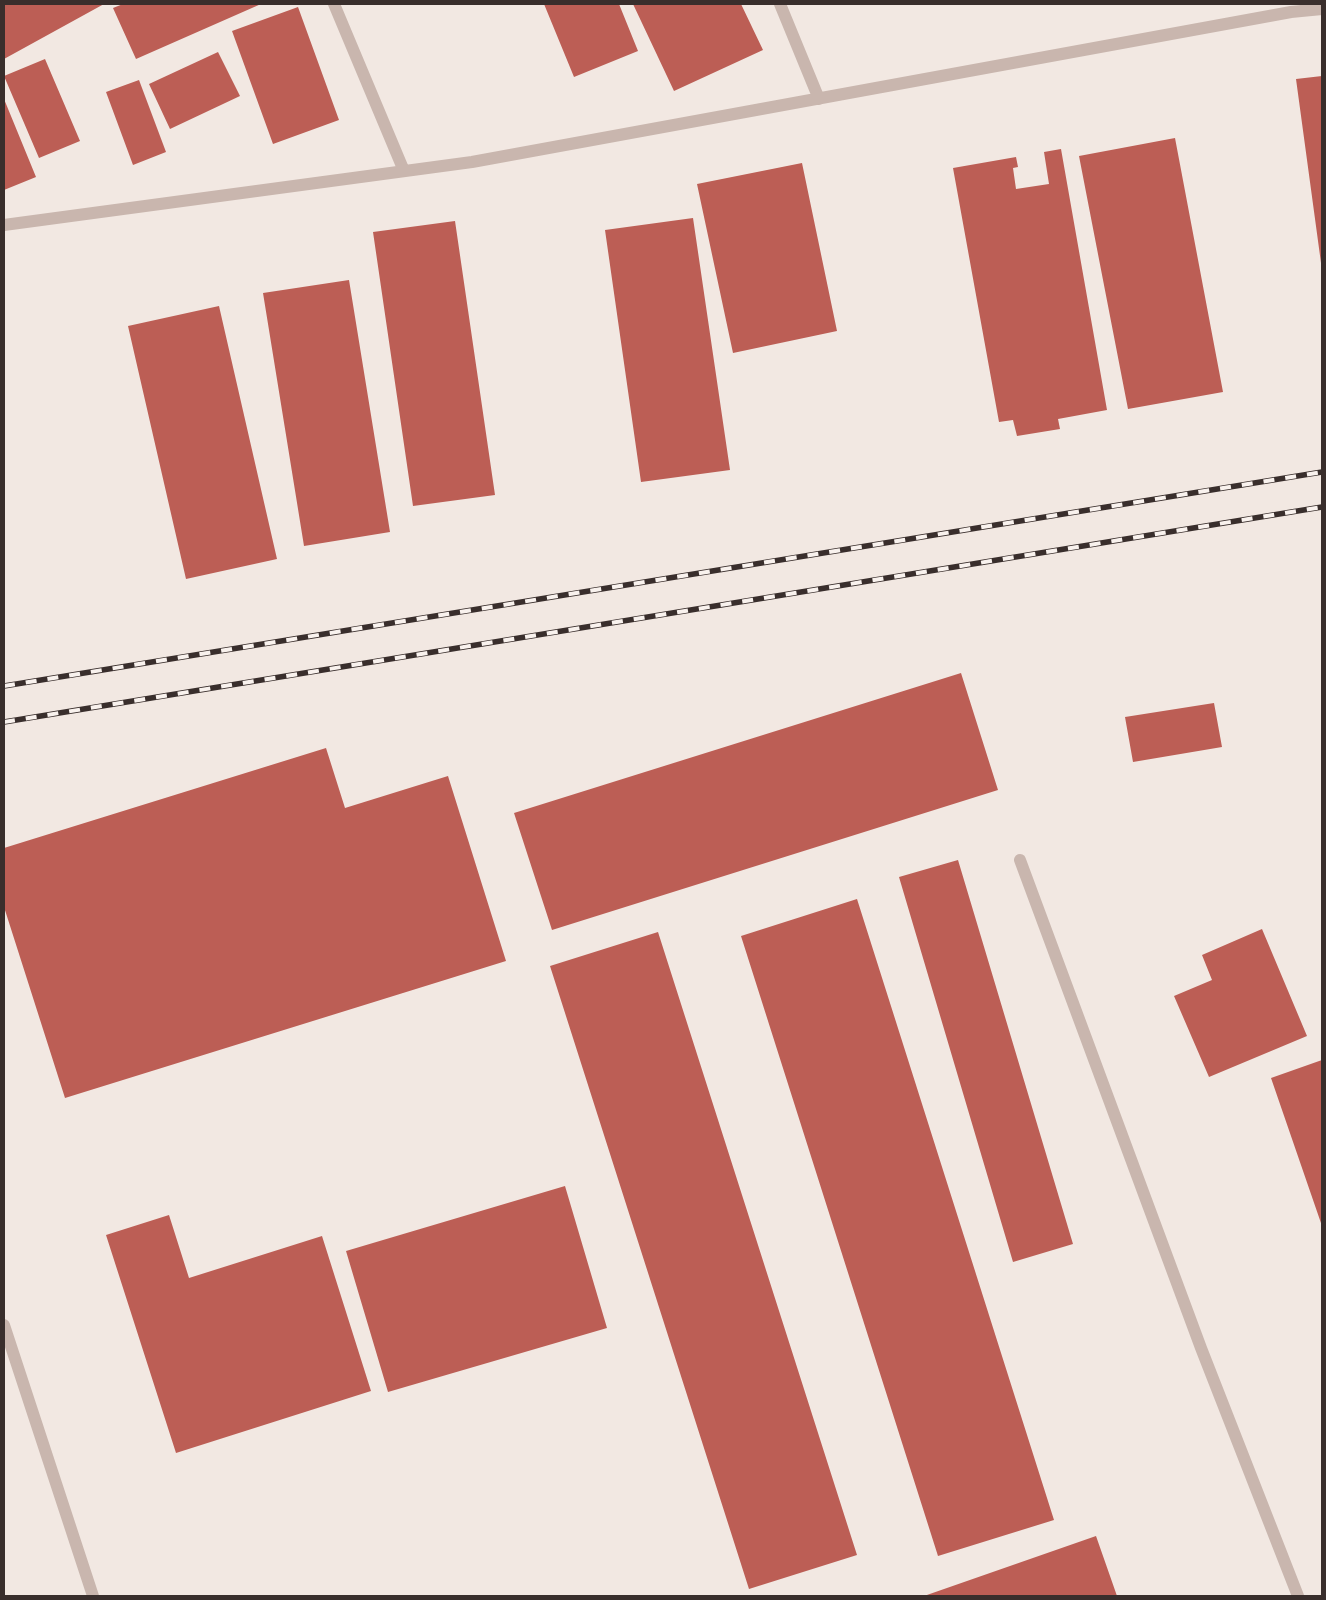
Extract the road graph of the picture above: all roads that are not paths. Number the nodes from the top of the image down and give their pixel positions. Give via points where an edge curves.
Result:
1 (334, 4) edge
2 (780, 4) edge
3 (1289, 8) edge
4 (1322, 9) edge
5 (819, 98) junction
6 (404, 171) junction
7 (4, 225) edge
8 (1020, 860) dead end
9 (4, 1325) edge
10 (93, 1596) edge
11 (1298, 1596) edge

1 - 6 street
2 - 5 street
3 - 4 street
3 - 5 street
5 - 6 street via 472,162
6 - 7 street
8 - 11 street via 1201,1348
9 - 10 street

